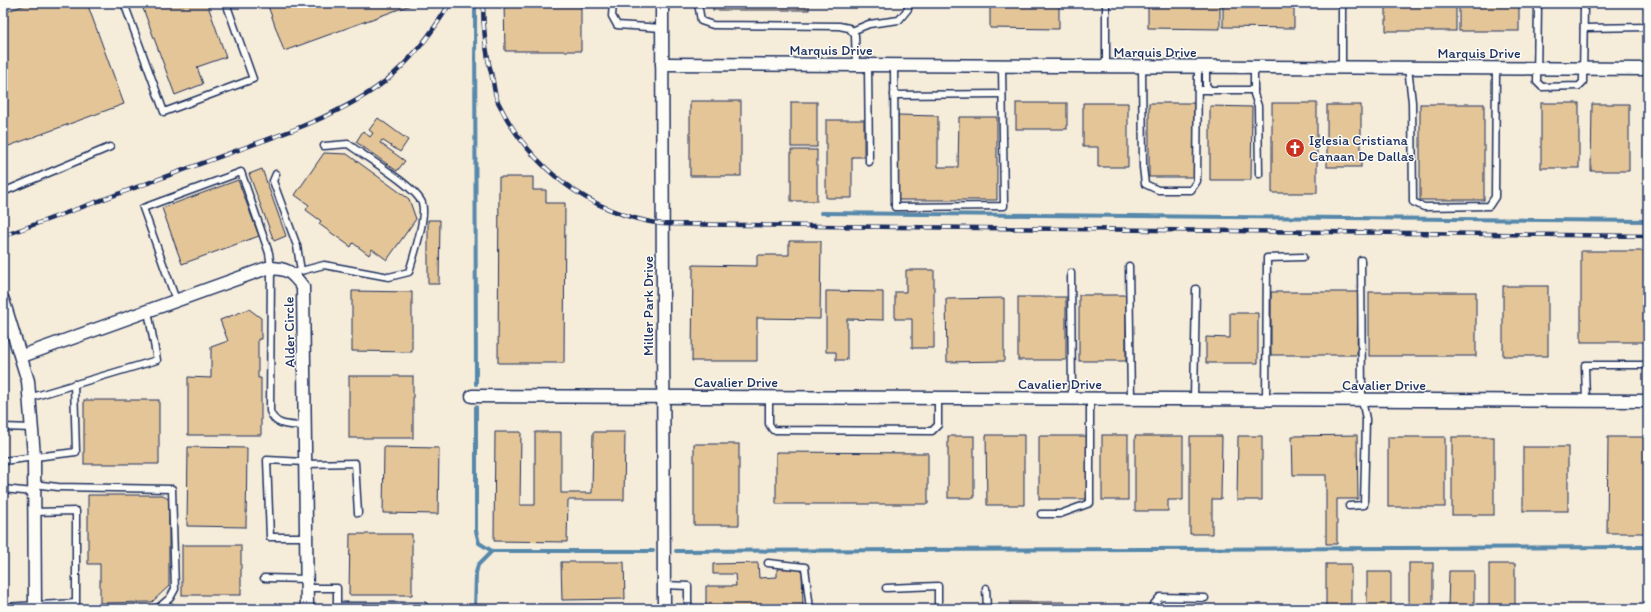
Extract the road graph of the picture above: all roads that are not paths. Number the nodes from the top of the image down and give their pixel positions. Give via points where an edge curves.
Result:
1 (124, 3) edge
2 (226, 3) edge
3 (612, 3) edge
4 (662, 3) edge
5 (698, 3) edge
6 (908, 3) edge
7 (1106, 3) edge
8 (1342, 3) edge
9 (1538, 3) edge
10 (1584, 3) edge
11 (1648, 27) edge
12 (662, 28) junction
13 (1584, 28) junction
14 (852, 31) junction
15 (662, 64) junction
16 (856, 65) junction
17 (868, 65) junction
18 (894, 65) junction
19 (1002, 66) junction
20 (1106, 66) junction
21 (1142, 67) junction
22 (1202, 67) junction
23 (1254, 67) junction
24 (1342, 68) junction
25 (1408, 68) junction
26 (1496, 69) junction
27 (1537, 69) junction
28 (1584, 69) junction
29 (1648, 69) edge
30 (1198, 90) junction
31 (1210, 90) junction
32 (1254, 90) junction
33 (1002, 94) junction
34 (894, 95) junction
35 (324, 146) dead end
36 (110, 147) dead end
37 (869, 162) dead end
38 (276, 174) dead end
39 (1258, 174) dead end
40 (3, 192) edge
41 (1303, 257) dead end
42 (1361, 260) dead end
43 (1130, 266) dead end
44 (270, 268) junction
45 (297, 272) junction
46 (1071, 273) dead end
47 (1196, 289) dead end
48 (3, 300) edge
49 (176, 300) junction
50 (148, 311) junction
51 (22, 356) junction
52 (1648, 365) edge
53 (74, 384) junction
54 (472, 396) dead end
55 (663, 397) junction
56 (29, 398) junction
57 (769, 398) junction
58 (938, 398) junction
59 (1072, 399) junction
60 (1090, 399) junction
61 (1131, 399) junction
62 (1194, 399) junction
63 (1266, 400) junction
64 (1362, 400) junction
65 (1586, 401) junction
66 (1648, 401) edge
67 (305, 426) junction
68 (3, 427) edge
69 (32, 428) junction
70 (34, 456) junction
71 (3, 461) edge
72 (305, 463) junction
73 (34, 488) junction
74 (3, 489) edge
75 (1349, 506) dead end
76 (34, 512) junction
77 (358, 513) dead end
78 (1041, 514) dead end
79 (306, 537) junction
80 (768, 563) dead end
81 (264, 578) dead end
82 (307, 584) junction
83 (664, 585) junction
84 (886, 588) dead end
85 (986, 588) dead end
86 (1205, 598) dead end
87 (76, 604) junction
88 (424, 606) dead end
89 (3, 607) edge
90 (35, 607) edge
91 (81, 609) edge
92 (157, 609) edge
93 (307, 609) edge
94 (664, 609) edge
95 (688, 609) edge
96 (810, 609) edge
97 (938, 609) edge
98 (987, 609) edge
99 (1150, 609) edge

1 - 2 lane via 164,112 252,79
3 - 12 lane via 612,16 617,26
4 - 12 street, Miller Park Drive
5 - 14 lane via 701,21 713,26 839,26
6 - 14 lane via 908,9 899,20 869,24
7 - 20 lane
8 - 24 lane
9 - 27 lane
10 - 13 lane
11 - 13 lane
12 - 15 street, Miller Park Drive
13 - 28 lane
14 - 16 lane via 855,35
15 - 16 street, Marquis Drive
15 - 55 street, Miller Park Drive
16 - 17 street, Marquis Drive
17 - 18 street, Marquis Drive
17 - 37 lane
18 - 19 street, Marquis Drive
18 - 34 lane
19 - 20 street, Marquis Drive
19 - 33 lane
20 - 21 street, Marquis Drive
21 - 22 street, Marquis Drive
21 - 30 lane via 1145,184 1158,190 1191,190 1197,181
22 - 23 street, Marquis Drive
22 - 30 lane
22 - 31 lane via 1206,85
23 - 24 street, Marquis Drive
23 - 32 lane
24 - 25 street, Marquis Drive
25 - 26 street, Marquis Drive
25 - 26 lane via 1412,102 1413,202 1424,207 1489,206 1495,197
26 - 27 street, Marquis Drive
27 - 28 street, Marquis Drive
27 - 28 lane via 1537,82 1542,87 1579,86 1583,82
28 - 29 street, Marquis Drive
30 - 31 lane
31 - 32 lane
32 - 39 lane via 1258,106
33 - 34 lane
33 - 34 lane via 1004,206 895,207
35 - 45 lane via 348,144 410,188 422,204 421,227 409,272 389,277 324,265
36 - 40 lane
38 - 45 lane via 273,181 297,246
41 - 63 lane via 1267,258
42 - 64 lane
43 - 61 lane
44 - 45 street
44 - 49 street
44 - 49 lane via 269,254 241,172 143,208
44 - 67 lane via 270,411 272,418 277,422
45 - 67 street, Alder Circle via 303,287
46 - 59 lane
47 - 62 lane
48 - 51 street
49 - 50 street
50 - 51 street
50 - 53 lane via 157,360
51 - 56 street
52 - 65 lane via 1585,365
53 - 56 lane
53 - 70 lane via 76,452
54 - 55 street, Cavalier Drive
55 - 57 street, Cavalier Drive
55 - 83 street, Miller Park Drive
56 - 69 street
57 - 58 street, Cavalier Drive
57 - 58 lane via 769,424 773,430 932,431 938,425
58 - 59 street, Cavalier Drive
59 - 60 street, Cavalier Drive
60 - 61 street, Cavalier Drive
60 - 78 lane via 1090,503 1060,514
61 - 62 street, Cavalier Drive
62 - 63 street, Cavalier Drive
63 - 64 street, Cavalier Drive
64 - 65 street, Cavalier Drive
64 - 75 lane via 1366,419 1364,505
65 - 66 street, Cavalier Drive
67 - 72 street, Alder Circle
68 - 69 lane
69 - 70 street
70 - 71 lane
70 - 73 street
72 - 77 lane via 355,463
72 - 79 street, Alder Circle
72 - 79 lane via 267,460 270,537
73 - 74 lane
73 - 76 street
73 - 92 lane via 172,489 175,589 170,598
76 - 87 lane via 76,511
76 - 90 street
79 - 82 street, Alder Circle
80 - 96 lane via 805,567
81 - 82 lane
82 - 88 lane via 338,588 337,606
82 - 93 street, Alder Circle
83 - 94 street, Miller Park Drive
83 - 95 lane via 688,586
84 - 97 lane via 938,586
85 - 98 lane
86 - 99 lane via 1160,597
87 - 90 lane
87 - 91 lane
89 - 90 lane

